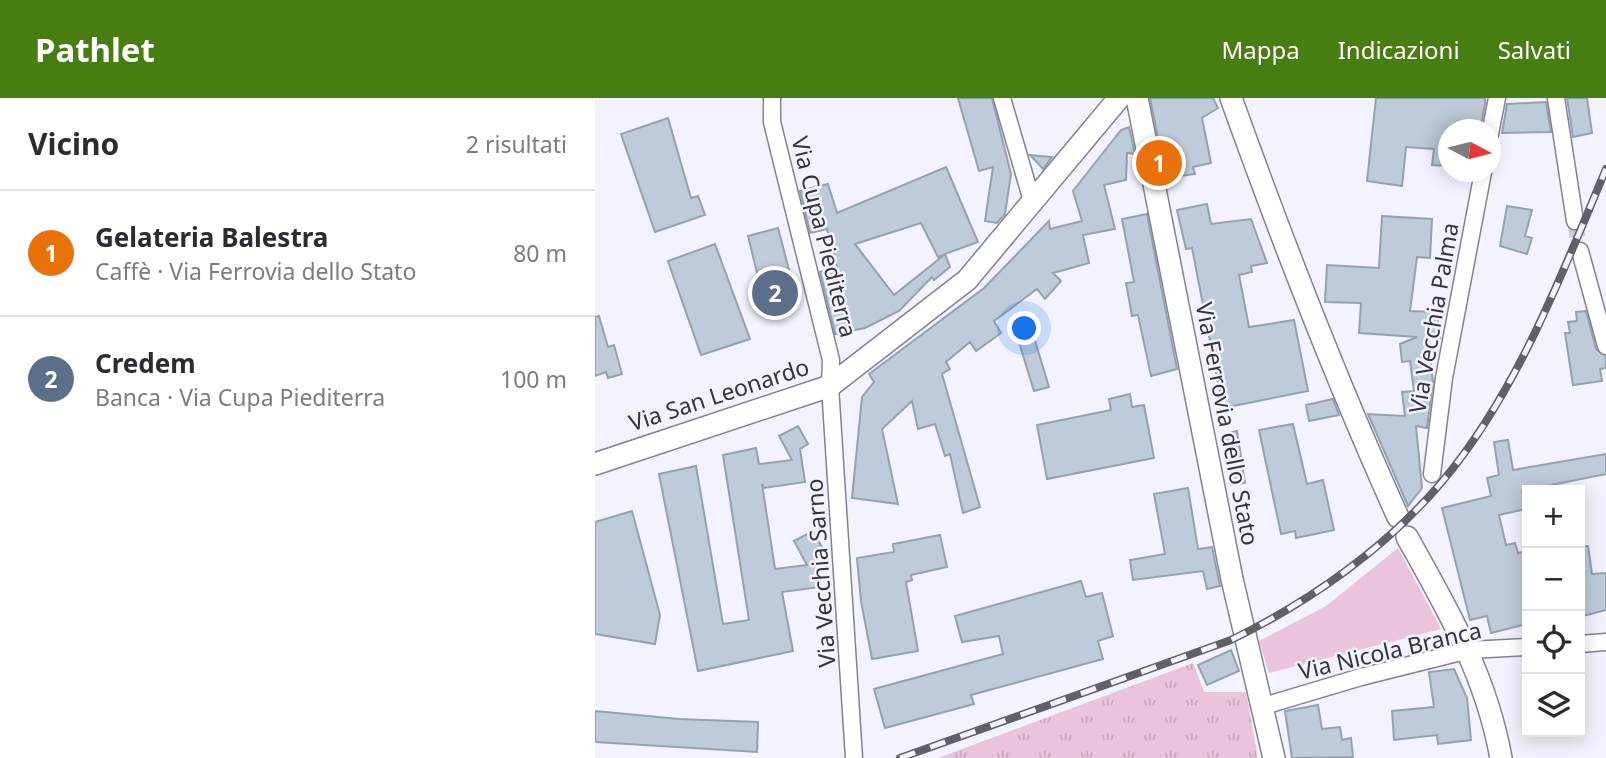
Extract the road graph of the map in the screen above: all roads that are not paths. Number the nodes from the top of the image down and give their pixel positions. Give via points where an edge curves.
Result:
1 (772, 98) edge
2 (1002, 98) edge
3 (1119, 98) edge
4 (1137, 98) edge
5 (1231, 98) edge
6 (1497, 98) edge
7 (1556, 98) edge
8 (1493, 119) edge
9 (1481, 182) edge
10 (1031, 201) junction
11 (1575, 220) tunnel mouth
12 (1580, 251) tunnel mouth
13 (1606, 346) edge
14 (830, 386) junction
15 (595, 464) edge
16 (1432, 474) dead end
17 (1398, 517) dead end
18 (1407, 537) dead end
19 (1606, 642) edge
20 (1585, 644) edge
21 (1522, 647) edge
22 (1469, 650) junction
23 (1264, 706) junction
24 (854, 758) edge
25 (1274, 758) edge
26 (1501, 758) edge

1 - 14 street, Via Cupa Piediterra via 772,122 831,360
2 - 10 street
3 - 10 main road, Via San Leonardo
4 - 23 main road, Via Ferrovia dello Stato via 1229,566
5 - 17 main road via 1350,410
6 - 8 street
7 - 11 street
9 - 16 street, Via Vecchia Palma via 1444,378
10 - 14 main road, Via San Leonardo via 967,280
12 - 13 street
14 - 15 main road, Via San Leonardo
14 - 24 street, Via Vecchia Sarno
18 - 22 main road
19 - 20 street
21 - 22 street, Via Nicola Branca
22 - 23 street, Via Nicola Branca
22 - 26 main road via 1495,723
23 - 25 main road, Via Ferrovia dello Stato

